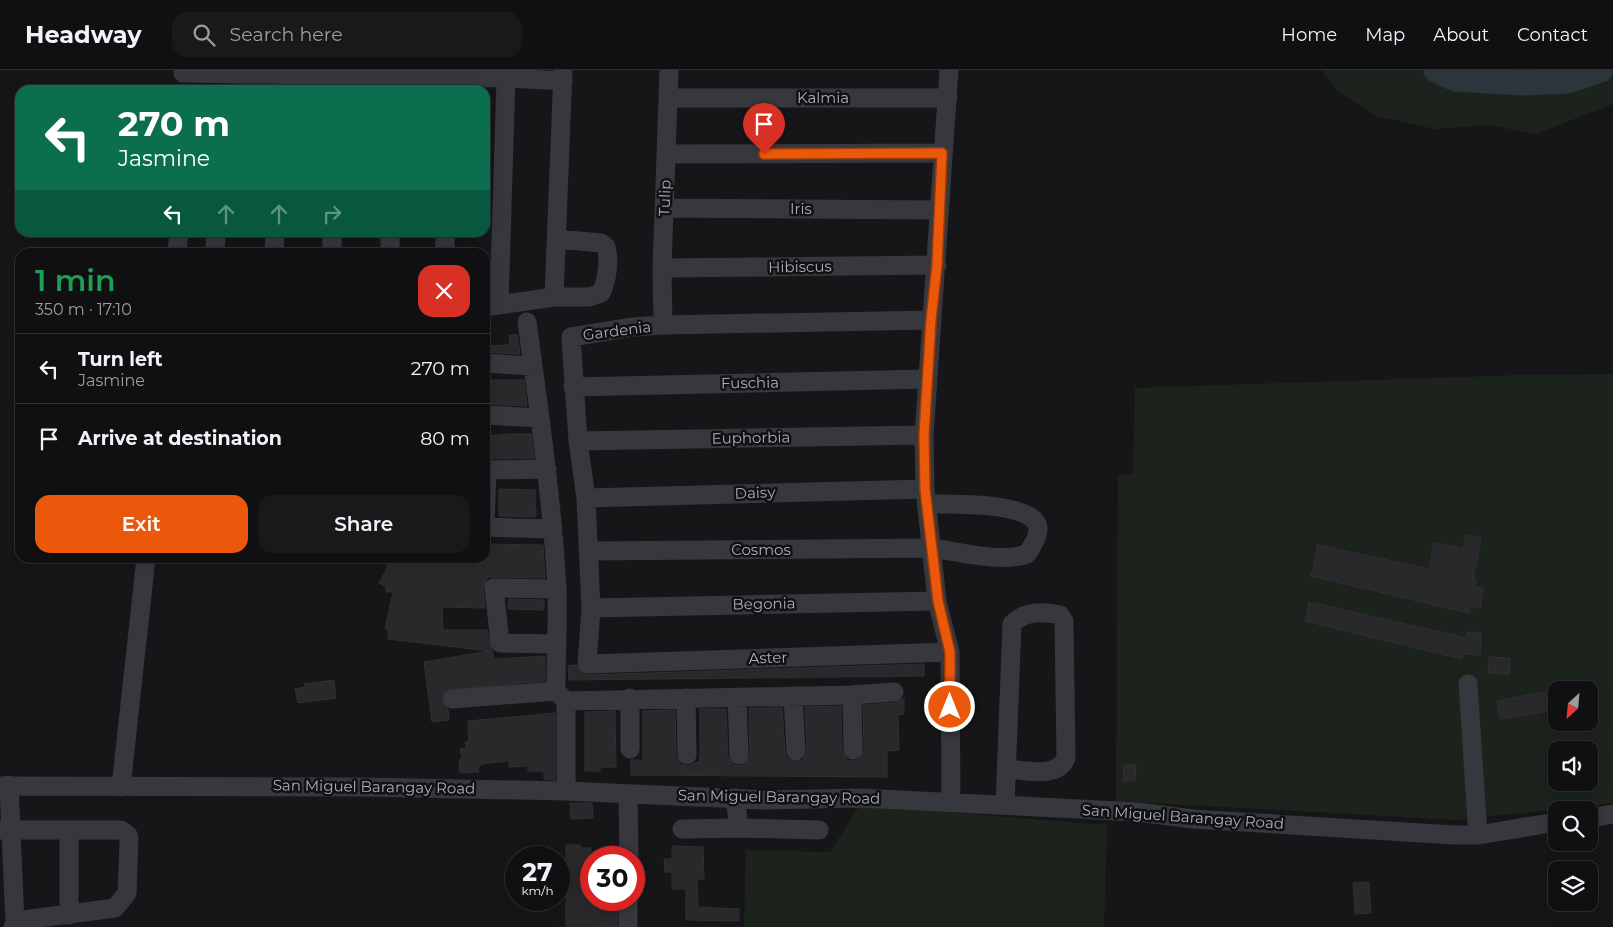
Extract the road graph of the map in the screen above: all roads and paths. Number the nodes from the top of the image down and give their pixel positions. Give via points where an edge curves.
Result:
1 (668, 70) edge
2 (949, 70) edge
3 (506, 74) edge
4 (563, 75) edge
5 (183, 78) edge
6 (220, 78) edge
7 (277, 78) edge
8 (336, 79) edge
9 (394, 79) edge
10 (450, 79) edge
11 (668, 98) junction
12 (948, 98) junction
13 (942, 153) junction
14 (666, 154) junction
15 (664, 208) junction
16 (938, 210) junction
17 (557, 239) junction
18 (937, 265) junction
19 (662, 268) junction
20 (554, 297) junction
21 (492, 306) edge
22 (931, 320) junction
23 (527, 322) dead end
24 (663, 326) junction
25 (490, 363) edge
26 (533, 366) junction
27 (927, 379) junction
28 (573, 386) junction
29 (490, 416) edge
30 (540, 418) junction
31 (924, 435) junction
32 (578, 441) junction
33 (547, 469) junction
34 (490, 470) edge
35 (926, 496) junction
36 (586, 498) junction
37 (490, 526) edge
38 (552, 529) junction
39 (933, 548) junction
40 (589, 551) junction
41 (145, 563) edge
42 (557, 589) junction
43 (938, 601) junction
44 (591, 608) junction
45 (556, 644) junction
46 (950, 652) junction
47 (587, 664) joint
48 (1468, 684) dead end
49 (894, 692) dead end
50 (852, 695) junction
51 (561, 696) junction
52 (793, 696) junction
53 (630, 698) junction
54 (686, 698) junction
55 (737, 698) junction
56 (452, 700) dead end
57 (630, 749) dead end
58 (854, 750) dead end
59 (796, 751) dead end
60 (687, 755) dead end
61 (739, 755) dead end
62 (1007, 768) junction
63 (4, 786) edge
64 (121, 787) junction
65 (566, 791) junction
66 (628, 794) junction
67 (735, 798) junction
68 (950, 802) junction
69 (1005, 805) junction
70 (1613, 814) edge
71 (1598, 816) edge
72 (1548, 823) edge
73 (739, 828) junction
74 (682, 829) dead end
75 (5, 830) edge
76 (69, 830) junction
77 (820, 830) dead end
78 (1478, 834) junction
79 (629, 846) edge
80 (628, 911) edge
81 (69, 915) junction
82 (14, 925) edge
83 (628, 927) edge

1 - 11 street, Tulip
2 - 12 street
3 - 4 street
3 - 10 street
3 - 21 street
4 - 17 street
5 - 6 street
6 - 7 street
7 - 8 street
8 - 9 street
9 - 10 street
11 - 12 street, Kalmia
11 - 14 street, Tulip
12 - 13 street
13 - 14 street
13 - 16 street
14 - 15 street, Tulip
15 - 16 street, Iris
15 - 19 street, Tulip
16 - 18 street
17 - 20 street
17 - 20 street via 601,243 606,246 607,257 601,293 589,297
18 - 19 street, Hibiscus
18 - 22 street
19 - 24 street, Tulip
20 - 21 street
22 - 24 street, Gardenia
22 - 27 street
23 - 26 street
24 - 28 street, Gardenia via 633,327 571,337
25 - 26 street
26 - 30 street
27 - 28 street, Fuschia
27 - 31 street
28 - 32 street, Gardenia
29 - 30 street
30 - 33 street
31 - 32 street, Euphorbia
31 - 35 street
32 - 36 street, Gardenia
33 - 34 street
33 - 38 street
35 - 36 street, Daisy
35 - 39 street
35 - 39 street, Daisy via 995,505 1033,519 1038,529 1031,548 1020,556 981,555
36 - 40 street, Gardenia
37 - 38 street
38 - 42 street
39 - 40 street, Cosmos
39 - 43 street
40 - 44 street, Gardenia
41 - 64 street
42 - 45 street
42 - 45 street via 494,588 500,643
43 - 44 street, Begonia
43 - 46 street
44 - 47 street, Gardenia
45 - 51 street
46 - 47 street, Aster
46 - 68 street
48 - 78 street
49 - 50 street
50 - 52 street
50 - 58 street
51 - 53 street
51 - 56 street
51 - 65 street
52 - 55 street
52 - 59 street
53 - 54 street
53 - 57 street
54 - 55 street
54 - 60 street
55 - 61 street
62 - 62 street via 1012,624 1031,613 1060,615 1064,621 1066,758 1058,770
62 - 69 street
63 - 64 street, San Miguel Barangay Road
63 - 75 street
64 - 65 street, San Miguel Barangay Road via 206,785
65 - 66 street, San Miguel Barangay Road
66 - 67 street, San Miguel Barangay Road
66 - 79 street
67 - 68 street, San Miguel Barangay Road
67 - 73 street
68 - 69 street, San Miguel Barangay Road
69 - 78 street, San Miguel Barangay Road via 1455,836
70 - 71 street
72 - 78 street, San Miguel Barangay Road
73 - 74 street
73 - 77 street
75 - 76 street
75 - 82 street
76 - 81 street
76 - 81 street via 121,830 129,840 124,900 115,908
80 - 83 street
81 - 82 street via 23,920

